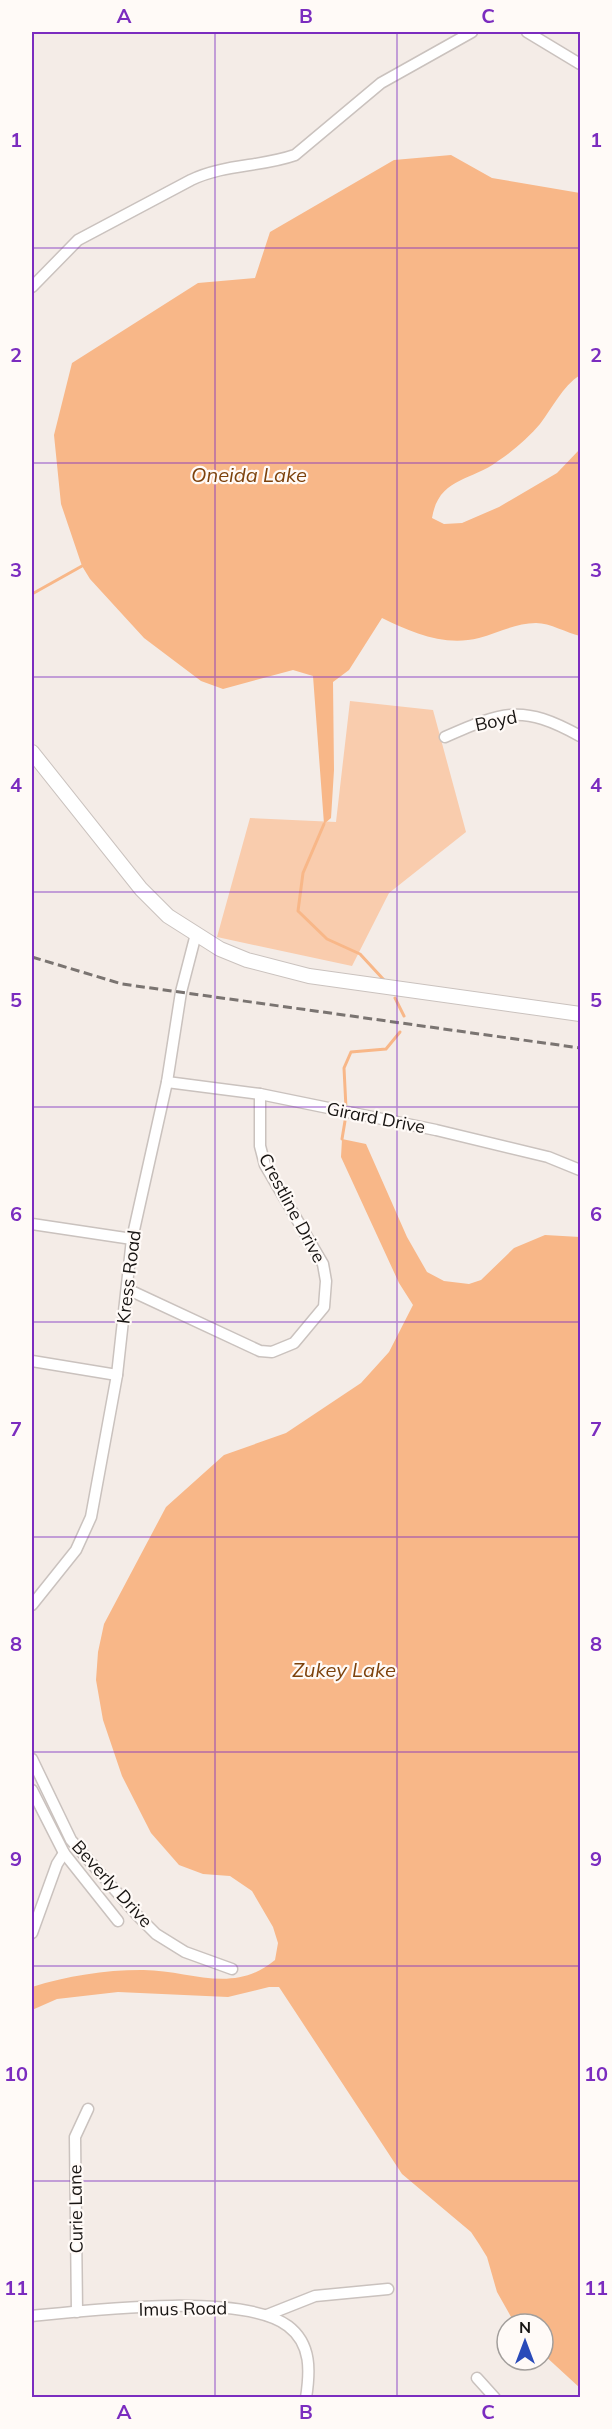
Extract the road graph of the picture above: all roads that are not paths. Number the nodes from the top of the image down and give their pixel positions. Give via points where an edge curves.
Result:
1 (472, 32) edge
2 (527, 32) edge
3 (580, 64) edge
4 (32, 287) edge
5 (580, 736) edge
6 (446, 737) dead end
7 (32, 752) edge
8 (196, 934) junction
9 (580, 1014) edge
10 (167, 1082) junction
11 (260, 1094) junction
12 (580, 1170) edge
13 (32, 1224) edge
14 (132, 1239) junction
15 (127, 1289) junction
16 (32, 1361) edge
17 (117, 1375) junction
18 (32, 1605) edge
19 (32, 1759) edge
20 (32, 1790) edge
21 (64, 1853) junction
22 (118, 1922) dead end
23 (32, 1933) edge
24 (232, 1969) dead end
25 (88, 2109) dead end
26 (388, 2289) dead end
27 (77, 2312) junction
28 (267, 2315) junction
29 (32, 2316) edge
30 (477, 2378) dead end
31 (306, 2397) edge
32 (495, 2397) edge

1 - 4 street via 381,83 296,156 208,172 78,240
2 - 3 street
5 - 6 street, Boyd via 552,720 516,714 494,718
7 - 8 main road via 138,886 168,916
8 - 9 main road via 247,960 309,976
8 - 10 street, Kress Road via 181,992
10 - 11 street, Girard Drive
10 - 14 street, Kress Road
11 - 12 street, Girard Drive via 436,1130 548,1157
11 - 15 street, Crestline Drive via 260,1146 265,1165 323,1264 324,1307 294,1343 272,1352 260,1351
13 - 14 street
14 - 15 street, Kress Road
15 - 17 street, Kress Road
16 - 17 street
17 - 18 street, Kress Road via 91,1517 76,1550
19 - 24 street, Beverly Drive via 71,1840 137,1915 156,1934 185,1952
20 - 21 street
21 - 22 street
21 - 23 street
25 - 27 street, Curie Lane via 75,2137
26 - 28 street via 315,2296
27 - 28 street, Imus Road via 217,2306
27 - 29 street, Imus Road
28 - 31 street, Imus Road via 290,2327 302,2343 310,2361
30 - 32 street

